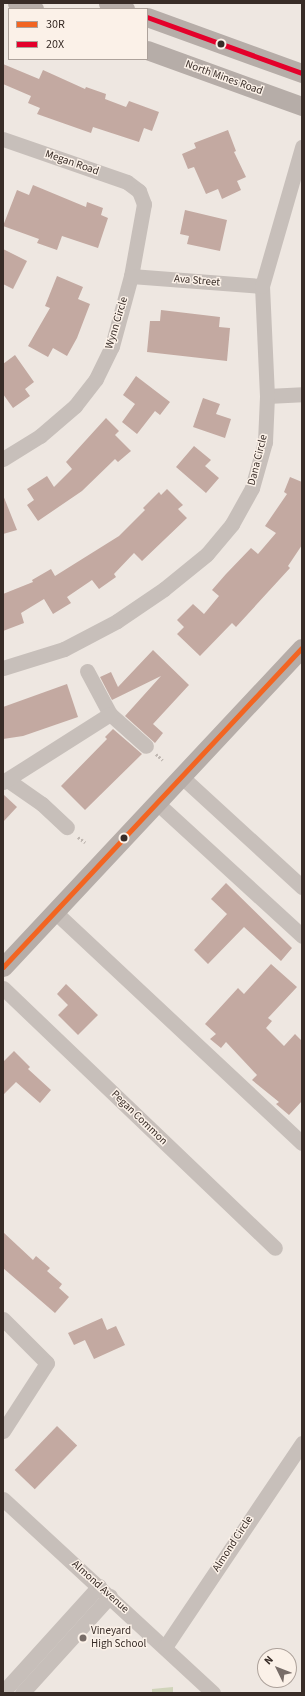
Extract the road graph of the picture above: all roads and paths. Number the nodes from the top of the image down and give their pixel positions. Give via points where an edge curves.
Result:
1 (17, 3) edge
2 (108, 3) edge
3 (31, 8) edge
4 (122, 8) edge
5 (148, 17) edge
6 (148, 50) edge
7 (302, 73) edge
8 (302, 106) edge
9 (3, 139) edge
10 (302, 147) edge
11 (139, 191) joint
12 (131, 276) junction
13 (262, 286) junction
14 (302, 394) edge
15 (267, 396) junction
16 (3, 459) edge
17 (302, 648) edge
18 (3, 668) edge
19 (87, 671) dead end
20 (110, 714) junction
21 (146, 746) dead end
22 (182, 777) junction
23 (6, 781) edge
24 (157, 803) junction
25 (67, 827) dead end
26 (302, 887) edge
27 (55, 912) junction
28 (302, 936) edge
29 (3, 968) edge
30 (3, 988) edge
31 (302, 1143) edge
32 (275, 1248) dead end
33 (3, 1319) edge
34 (3, 1431) edge
35 (302, 1442) edge
36 (3, 1499) edge
37 (99, 1586) junction
38 (110, 1596) junction
39 (165, 1647) junction
40 (3, 1692) edge
41 (22, 1693) edge
42 (213, 1693) edge

1 - 3 main road
2 - 4 main road
5 - 7 main road
6 - 8 main road, North Mines Road
9 - 11 street, Megan Road via 127,182
10 - 13 street, Dana Circle
11 - 12 street, Wynn Circle via 144,204
12 - 13 street, Ava Street
12 - 16 street, Wynn Circle via 112,346 96,379 75,406 40,436
13 - 15 street, Dana Circle
14 - 15 street
15 - 18 street, Dana Circle via 265,442 252,488 232,524 207,554 164,589 117,621 64,649
17 - 22 main road
19 - 20 street
20 - 21 street
20 - 23 street
22 - 24 main road
22 - 26 street
23 - 25 street via 42,804
24 - 27 main road
24 - 28 street
27 - 29 main road
27 - 31 street
30 - 32 street, Pegan Common
33 - 34 street via 46,1363
35 - 39 street, Almond Circle
36 - 37 street, Almond Avenue
37 - 38 street, Almond Avenue
37 - 40 street
38 - 39 street, Almond Avenue
38 - 41 street
39 - 42 street, Almond Avenue

